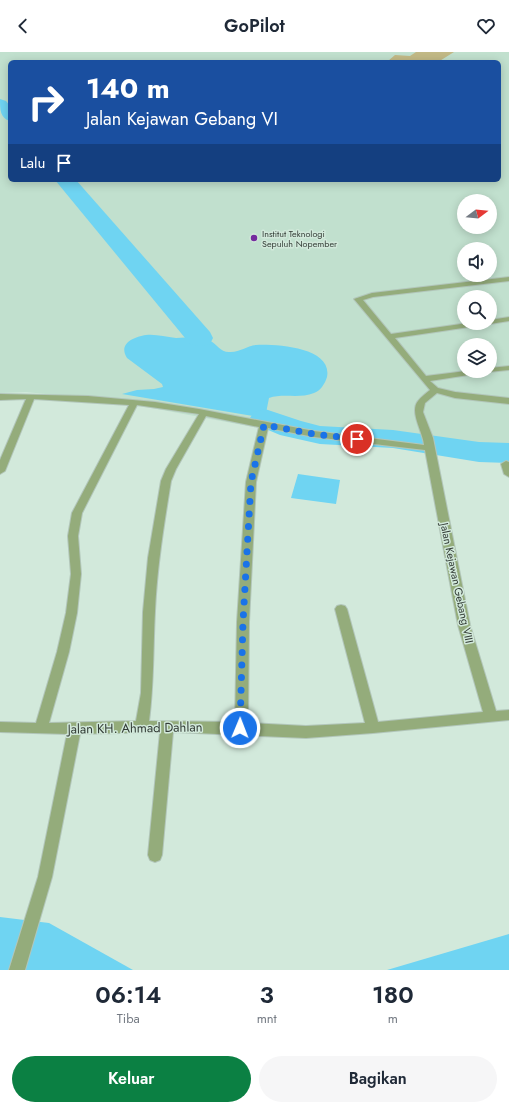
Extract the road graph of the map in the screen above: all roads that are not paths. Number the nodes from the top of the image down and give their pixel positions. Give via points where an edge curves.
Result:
1 (509, 279) edge
2 (509, 319) edge
3 (497, 321) edge
4 (457, 327) edge
5 (389, 337) junction
6 (509, 368) edge
7 (497, 369) edge
8 (457, 375) edge
9 (424, 379) junction
10 (435, 390) junction
11 (0, 397) edge
12 (32, 397) junction
13 (509, 401) edge
14 (134, 402) junction
15 (203, 414) junction
16 (264, 425) junction
17 (429, 444) junction
18 (506, 464) dead end
19 (0, 471) edge
20 (509, 474) edge
21 (341, 609) dead end
22 (509, 715) edge
23 (490, 717) junction
24 (167, 726) junction
25 (0, 727) edge
26 (142, 727) junction
27 (74, 728) junction
28 (240, 728) junction
29 (373, 728) junction
30 (41, 729) junction
31 (155, 855) dead end
32 (17, 970) edge

1 - 5 street via 372,295 358,299
2 - 3 street
4 - 5 street
5 - 9 street
6 - 7 street
8 - 9 street
9 - 10 street
10 - 13 street via 455,395
10 - 17 street, Jalan Kejawan Gebang VIII via 421,402 419,412
11 - 12 street
12 - 14 street via 87,397
12 - 19 street
14 - 15 street
14 - 30 street via 77,513 73,542 76,573 71,611
15 - 16 street
15 - 26 street via 166,481 153,558 147,693
16 - 17 street via 314,434
16 - 28 street via 251,482 243,615
17 - 23 street, Jalan Kejawan Gebang VIII via 464,625
18 - 20 street
21 - 29 street
22 - 23 street, Jalan KH. Ahmad Dahlan
23 - 29 street, Jalan KH. Ahmad Dahlan
24 - 26 street, Jalan KH. Ahmad Dahlan
24 - 28 street, Jalan KH. Ahmad Dahlan
24 - 31 street
25 - 30 street, Jalan KH. Ahmad Dahlan
26 - 27 street, Jalan KH. Ahmad Dahlan
27 - 30 street, Jalan KH. Ahmad Dahlan
27 - 32 street via 45,876
28 - 29 street, Jalan KH. Ahmad Dahlan via 306,732

